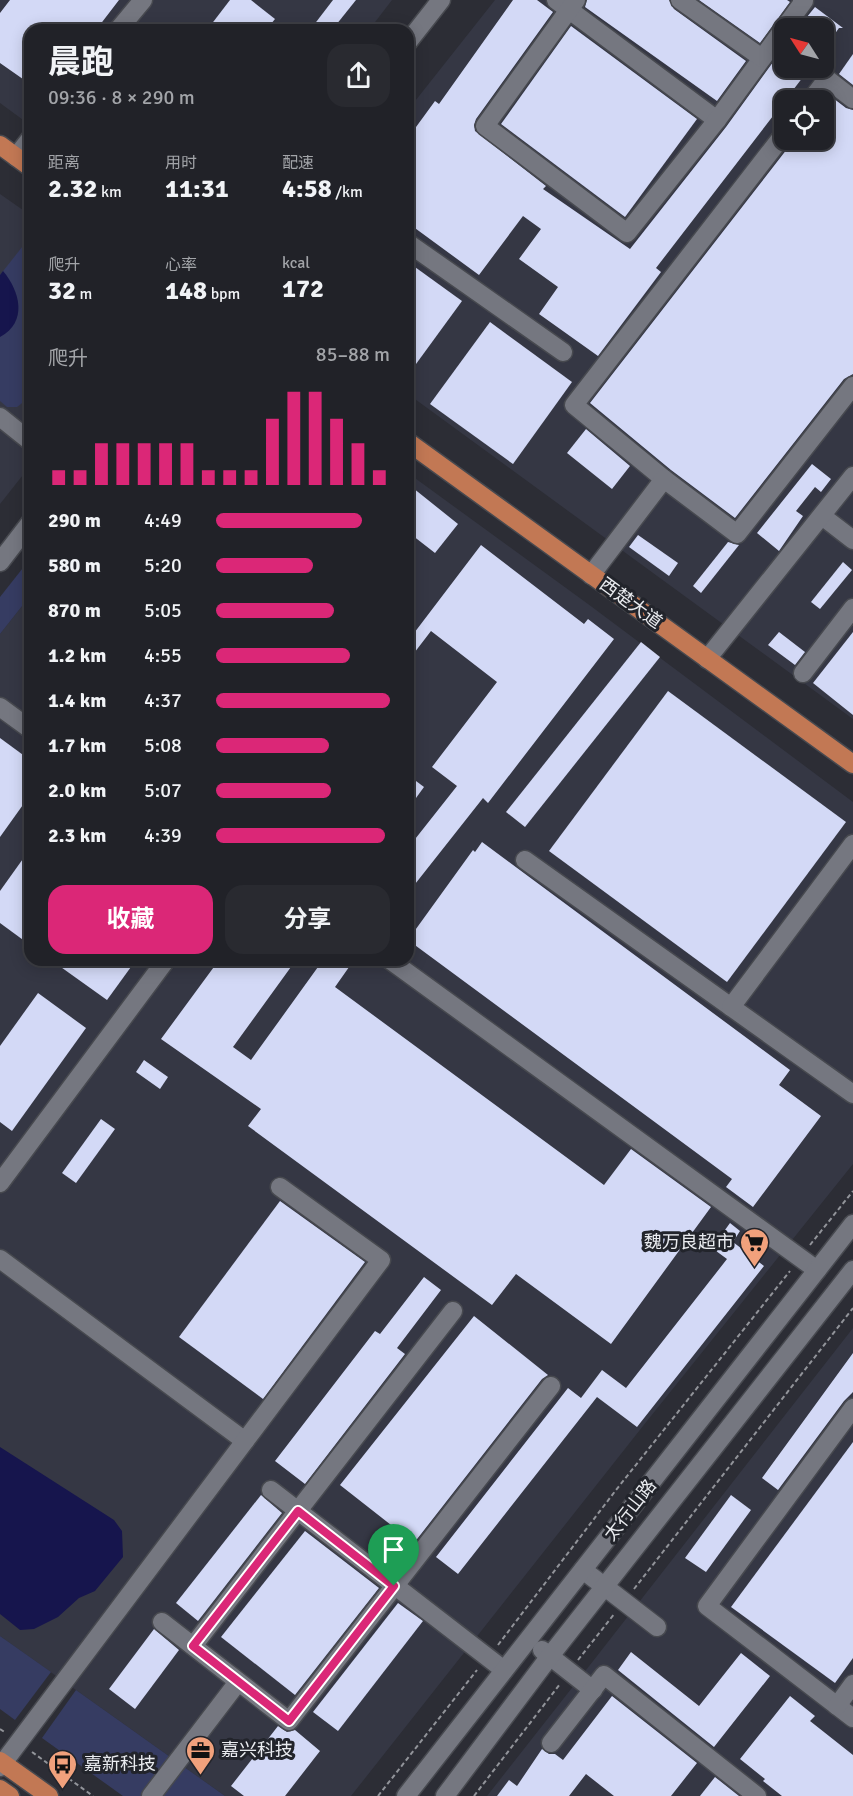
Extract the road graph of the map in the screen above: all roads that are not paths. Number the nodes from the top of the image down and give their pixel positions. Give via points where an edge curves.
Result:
1 (142, 0) edge
2 (441, 0) edge
3 (680, 0) edge
4 (802, 0) edge
5 (567, 3) edge
6 (123, 24) edge
7 (414, 34) edge
8 (762, 58) junction
9 (818, 90) edge
10 (853, 99) edge
11 (717, 120) junction
12 (0, 145) edge
13 (774, 147) edge
14 (23, 162) edge
15 (414, 247) edge
16 (563, 352) dead end
17 (853, 386) edge
18 (3, 426) edge
19 (24, 438) edge
20 (414, 446) edge
21 (853, 476) edge
22 (664, 479) junction
23 (822, 516) junction
24 (24, 531) edge
25 (853, 540) edge
26 (0, 562) edge
27 (591, 575) junction
28 (853, 609) edge
29 (707, 659) junction
30 (803, 673) dead end
31 (0, 707) edge
32 (24, 725) edge
33 (853, 764) edge
34 (853, 844) edge
35 (525, 860) dead end
36 (161, 966) edge
37 (398, 966) edge
38 (731, 1007) junction
39 (853, 1094) edge
40 (6, 1161) edge
41 (0, 1183) edge
42 (280, 1187) dead end
43 (853, 1224) edge
44 (0, 1259) edge
45 (817, 1270) junction
46 (853, 1270) edge
47 (453, 1311) dead end
48 (551, 1386) dead end
49 (853, 1408) edge
50 (245, 1441) junction
51 (271, 1490) dead end
52 (298, 1511) junction
53 (583, 1570) junction
54 (394, 1586) junction
55 (605, 1586) junction
56 (162, 1622) dead end
57 (657, 1627) dead end
58 (528, 1640) junction
59 (193, 1646) junction
60 (550, 1656) junction
61 (504, 1670) junction
62 (238, 1682) junction
63 (853, 1684) edge
64 (593, 1690) junction
65 (837, 1706) junction
66 (853, 1718) edge
67 (551, 1743) dead end
68 (1, 1764) edge
69 (0, 1789) edge
70 (10, 1796) edge
71 (49, 1796) edge
72 (151, 1796) edge
73 (406, 1796) edge
74 (445, 1796) edge
75 (757, 1796) edge

1 - 6 street
2 - 7 street
3 - 8 street
4 - 8 street
5 - 11 street
5 - 11 street via 485,126 627,233
8 - 11 street
9 - 10 street via 827,79
12 - 14 main road
13 - 22 street via 574,405
15 - 16 street
17 - 22 street via 737,534
18 - 19 street
20 - 27 main road, 西楚大道
21 - 23 street
22 - 27 street
23 - 25 street
23 - 29 street
24 - 26 street
27 - 29 main road, 西楚大道
28 - 30 street
29 - 33 main road, 西楚大道
31 - 32 street
34 - 38 street
35 - 38 street
36 - 40 street
37 - 45 street
38 - 39 street
40 - 41 street
42 - 50 street via 381,1260
43 - 45 street, 太行山路
44 - 50 street
45 - 53 street, 太行山路
46 - 55 street, 太行山路
47 - 52 street
48 - 54 street
49 - 65 street via 707,1606
50 - 68 street
51 - 52 street
52 - 54 street
52 - 59 street
53 - 55 street
53 - 58 street, 太行山路
54 - 61 street
54 - 62 street via 289,1721
55 - 57 street
55 - 60 street, 太行山路
56 - 59 street
58 - 60 street
58 - 61 street, 太行山路
59 - 62 street
60 - 64 street
60 - 74 street, 太行山路
61 - 73 street, 太行山路
62 - 72 street
63 - 65 street
64 - 67 street
64 - 75 street via 604,1675
65 - 66 street
68 - 71 main road
69 - 70 main road

